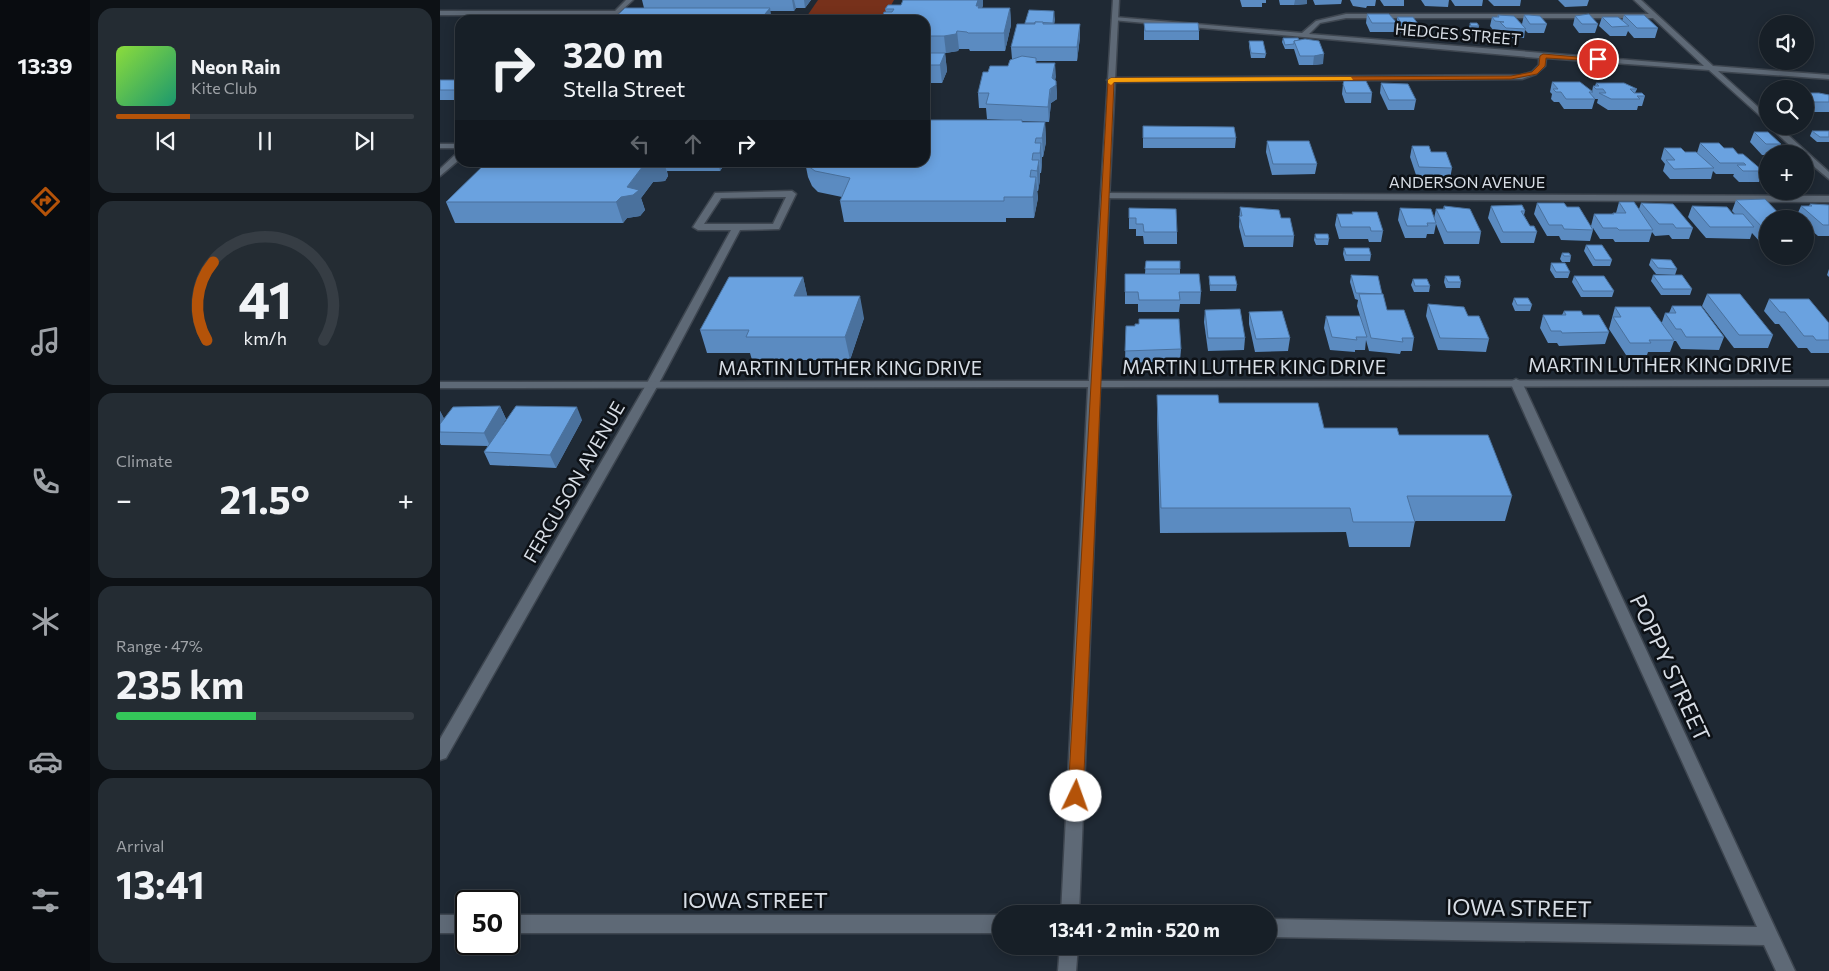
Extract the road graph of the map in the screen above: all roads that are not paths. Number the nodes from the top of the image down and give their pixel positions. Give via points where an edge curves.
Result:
1 (630, 0) edge
2 (1116, 0) edge
3 (1637, 0) edge
4 (440, 13) edge
5 (616, 13) joint
6 (1654, 16) junction
7 (1114, 19) junction
8 (1304, 34) junction
9 (1543, 56) junction
10 (1706, 66) junction
11 (1829, 77) edge
12 (1111, 80) junction
13 (1759, 113) edge
14 (1783, 135) edge
15 (1794, 145) edge
16 (440, 146) edge
17 (455, 146) edge
18 (455, 160) edge
19 (1814, 163) edge
20 (440, 173) edge
21 (1829, 176) edge
22 (1105, 196) junction
23 (1829, 199) edge
24 (737, 227) junction
25 (1516, 382) junction
26 (1829, 383) edge
27 (440, 385) edge
28 (652, 385) junction
29 (1094, 386) junction
30 (440, 753) edge
31 (1070, 905) edge
32 (440, 924) edge
33 (455, 924) edge
34 (520, 924) edge
35 (992, 924) edge
36 (1277, 928) edge
37 (1769, 936) junction
38 (1068, 955) edge
39 (1067, 971) edge
40 (1786, 971) edge

1 - 5 street
2 - 7 street
3 - 6 street
4 - 5 street
6 - 8 street via 1346,16 1324,19
6 - 10 street
7 - 8 street, HEDGES STREET
7 - 12 street
8 - 9 street, HEDGES STREET
9 - 10 street, HEDGES STREET
9 - 12 street via 1542,66 1522,77
10 - 11 street, HEDGES STREET
10 - 13 street
12 - 22 street
14 - 15 street
16 - 17 street
18 - 20 street
19 - 21 street
22 - 23 street, ANDERSON AVENUE
22 - 29 street
24 - 24 street via 698,227 718,195 792,194 776,227
24 - 28 street, FERGUSON AVENUE
25 - 26 street, MARTIN LUTHER KING DRIVE
25 - 29 street, MARTIN LUTHER KING DRIVE
25 - 37 street, POPPY STREET
27 - 28 street, MARTIN LUTHER KING DRIVE
28 - 29 street, MARTIN LUTHER KING DRIVE
28 - 30 street, FERGUSON AVENUE
29 - 31 street
32 - 33 street
34 - 35 street, IOWA STREET
36 - 37 street, IOWA STREET
37 - 40 street, POPPY STREET
38 - 39 street

